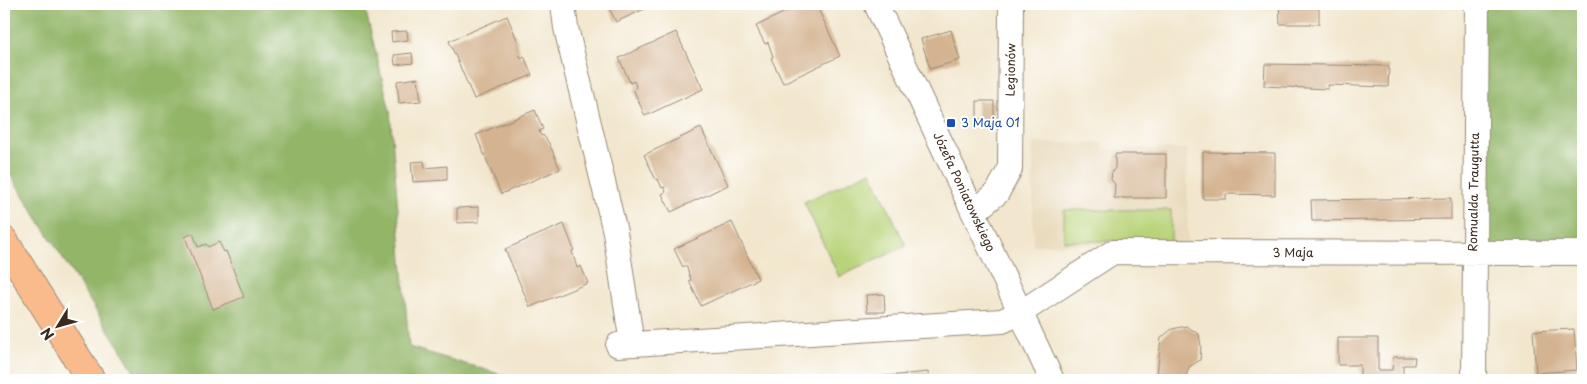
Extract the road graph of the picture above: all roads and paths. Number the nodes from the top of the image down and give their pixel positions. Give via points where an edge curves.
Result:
1 (563, 4) edge
2 (876, 4) edge
3 (1011, 4) edge
4 (1477, 4) edge
5 (974, 212) junction
6 (4, 241) edge
7 (1583, 253) edge
8 (1474, 254) junction
9 (1020, 313) junction
10 (91, 380) edge
11 (1052, 380) edge
12 (1474, 380) edge

1 - 9 street, 3 Maja via 615,232 625,344 1002,321
2 - 5 street, Józefa Poniatowskiego
3 - 5 street, Legionów via 1010,169 997,193
4 - 8 street, Romualda Traugutta
5 - 9 street, Józefa Poniatowskiego
6 - 10 main road
7 - 8 street, 3 Maja
8 - 9 street, 3 Maja via 1112,252
8 - 12 street, Romualda Traugutta
9 - 11 street, Józefa Poniatowskiego

